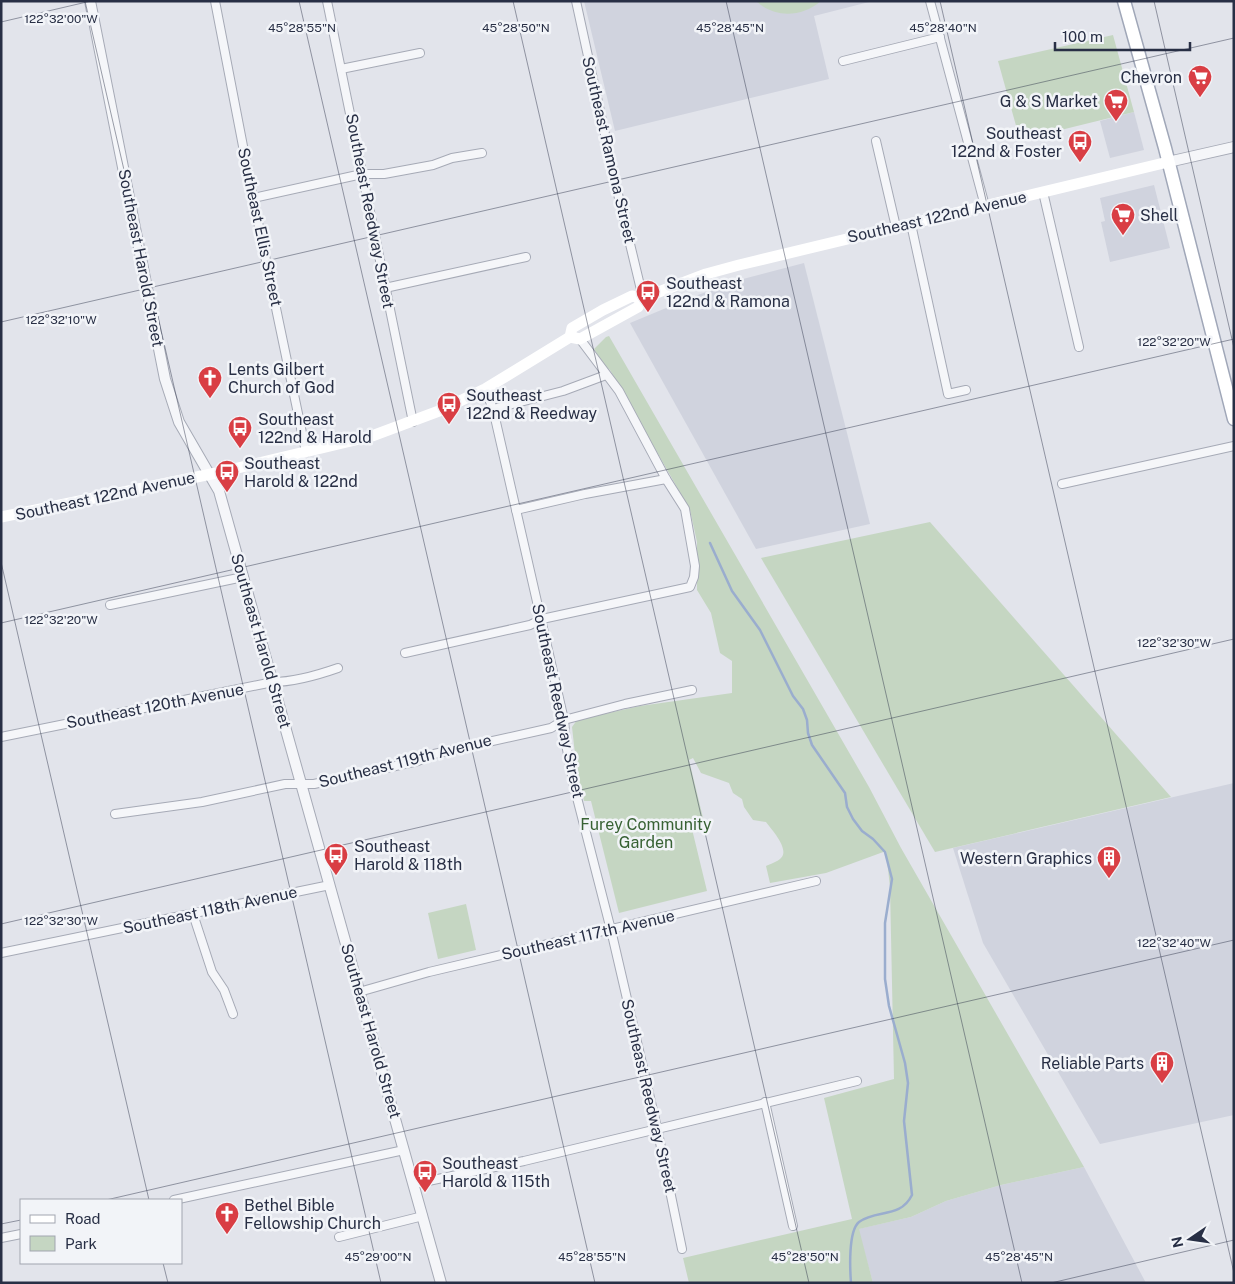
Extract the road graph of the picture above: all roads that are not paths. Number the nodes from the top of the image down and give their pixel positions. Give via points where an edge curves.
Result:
1 (90, 1) edge
2 (215, 1) edge
3 (327, 1) edge
4 (576, 1) edge
5 (930, 1) edge
6 (1124, 1) edge
7 (940, 37) junction
8 (420, 53) dead end
9 (843, 61) dead end
10 (341, 69) junction
11 (876, 141) dead end
12 (1234, 147) edge
13 (482, 153) dead end
14 (1168, 162) junction
15 (362, 174) junction
16 (1043, 192) junction
17 (253, 198) junction
18 (986, 206) junction
19 (911, 224) junction
20 (896, 227) junction
21 (526, 257) dead end
22 (385, 288) junction
23 (643, 298) junction
24 (575, 338) junction
25 (1079, 347) dead end
26 (606, 375) junction
27 (485, 389) junction
28 (966, 390) dead end
29 (493, 409) junction
30 (1234, 419) edge
31 (413, 422) junction
32 (1234, 446) edge
33 (306, 452) junction
34 (210, 474) junction
35 (666, 479) junction
36 (1062, 484) dead end
37 (516, 510) junction
38 (1, 517) edge
39 (243, 577) junction
40 (110, 605) dead end
41 (542, 619) junction
42 (406, 653) dead end
43 (338, 668) dead end
44 (273, 682) junction
45 (692, 690) dead end
46 (564, 720) junction
47 (1, 737) edge
48 (302, 784) junction
49 (115, 814) dead end
50 (816, 881) dead end
51 (330, 884) junction
52 (193, 914) junction
53 (611, 930) junction
54 (1, 953) edge
55 (360, 992) junction
56 (233, 1014) dead end
57 (857, 1080) dead end
58 (765, 1102) junction
59 (657, 1128) junction
60 (404, 1150) junction
61 (414, 1184) junction
62 (179, 1199) edge
63 (423, 1216) junction
64 (793, 1226) dead end
65 (20, 1234) edge
66 (339, 1237) dead end
67 (1, 1238) edge
68 (682, 1249) dead end
69 (441, 1283) edge

1 - 34 street, Southeast Harold Street via 165,379 179,422
2 - 17 street, Southeast Ellis Street
3 - 10 street, Southeast Reedway Street
4 - 23 street, Southeast Ramona Street
5 - 7 street
6 - 14 main road
7 - 9 street
7 - 18 street
8 - 10 street
10 - 15 street, Southeast Reedway Street
11 - 20 street
12 - 14 street, Southeast 122nd Avenue
13 - 15 street via 384,174
14 - 16 main road, Southeast 122nd Avenue
14 - 30 main road
15 - 17 street
15 - 22 street, Southeast Reedway Street
16 - 18 main road, Southeast 122nd Avenue
16 - 25 street
17 - 33 street, Southeast Ellis Street
18 - 19 main road, Southeast 122nd Avenue
19 - 20 main road, Southeast 122nd Avenue
19 - 28 street via 948,394
20 - 23 main road, Southeast 122nd Avenue via 726,268
21 - 22 street
22 - 31 street, Southeast Reedway Street
23 - 24 main road, Southeast 122nd Avenue via 632,296 572,328
24 - 26 street
24 - 27 main road, Southeast 122nd Avenue
26 - 29 street via 563,391
26 - 35 street via 619,392
27 - 29 street, Southeast Reedway Street
27 - 31 main road, Southeast 122nd Avenue
29 - 37 street, Southeast Reedway Street
31 - 33 main road, Southeast 122nd Avenue
32 - 36 street
33 - 34 main road, Southeast 122nd Avenue
34 - 38 main road, Southeast 122nd Avenue
34 - 39 street, Southeast Harold Street via 219,491
35 - 37 street
35 - 41 street via 685,509 695,566 690,587
37 - 41 street, Southeast Reedway Street
39 - 40 street
39 - 44 street, Southeast Harold Street
41 - 42 street via 530,625
41 - 46 street, Southeast Reedway Street
43 - 44 street, Southeast 120th Avenue
44 - 47 street, Southeast 120th Avenue
44 - 48 street, Southeast Harold Street
45 - 46 street, Southeast 119th Avenue
46 - 48 street, Southeast 119th Avenue via 551,728 434,754 418,761
46 - 53 street, Southeast Reedway Street via 574,786
48 - 49 street, Southeast 119th Avenue via 286,784 202,802
48 - 51 street, Southeast Harold Street
50 - 53 street, Southeast 117th Avenue
51 - 52 street, Southeast 118th Avenue
51 - 55 street, Southeast Harold Street
52 - 54 street, Southeast 118th Avenue
52 - 56 street via 212,972 224,990
53 - 55 street, Southeast 117th Avenue via 429,972
53 - 59 street, Southeast Reedway Street
55 - 60 street, Southeast Harold Street
57 - 58 street
58 - 59 street
58 - 64 street
59 - 61 street
59 - 68 street, Southeast Reedway Street
60 - 61 street, Southeast Harold Street
60 - 62 street
61 - 63 street, Southeast Harold Street
63 - 66 street
63 - 69 street, Southeast Harold Street
65 - 67 street

